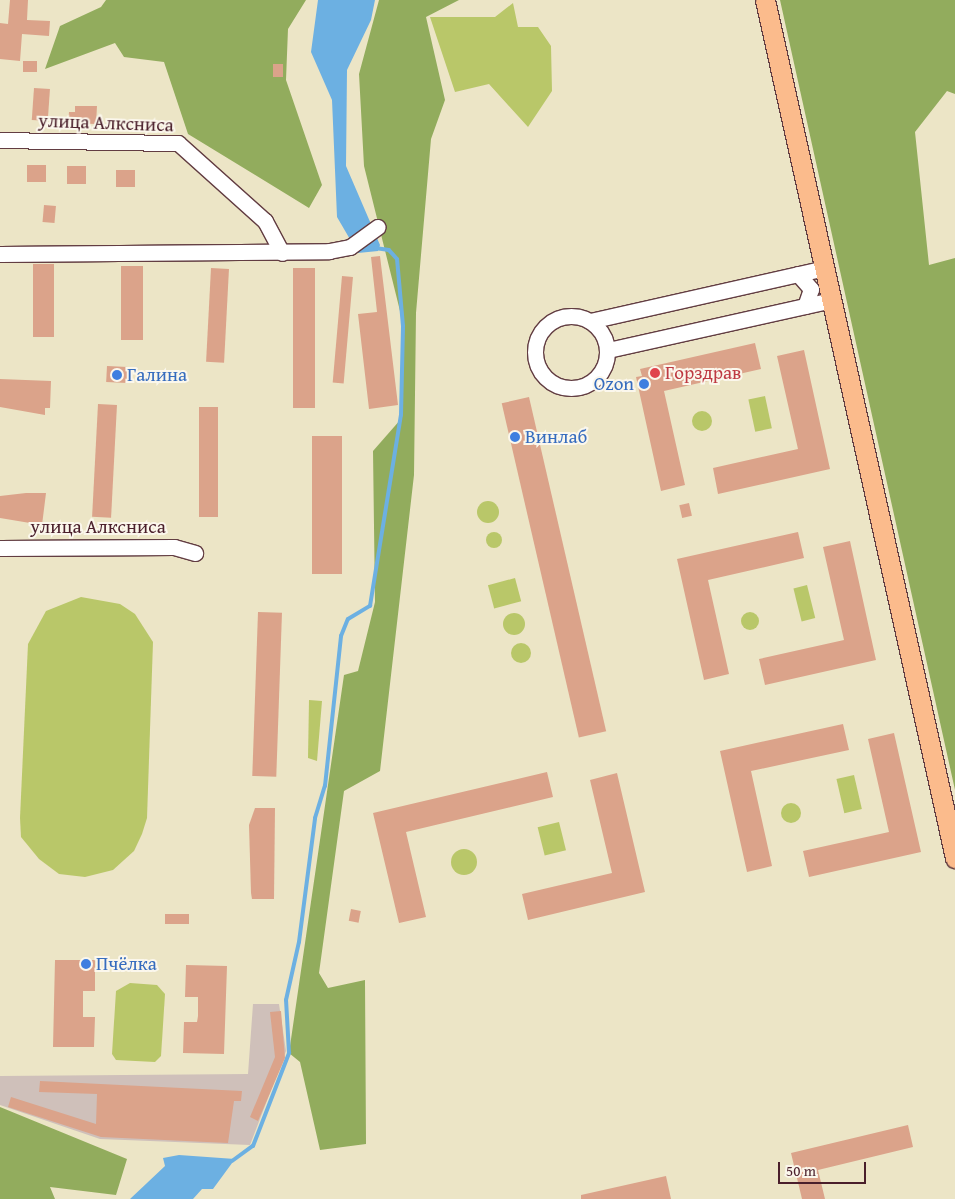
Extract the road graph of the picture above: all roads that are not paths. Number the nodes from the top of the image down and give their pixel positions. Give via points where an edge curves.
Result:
1 (765, 0) edge
2 (0, 140) edge
3 (378, 227) dead end
4 (282, 253) junction
5 (0, 254) edge
6 (825, 268) junction
7 (798, 274) junction
8 (832, 300) junction
9 (805, 306) junction
10 (590, 321) junction
11 (608, 350) junction
12 (0, 548) edge
13 (195, 553) dead end
14 (955, 858) edge

1 - 6 main road
2 - 4 street, улица Алксниса via 178,142 265,221
3 - 4 street via 350,246
4 - 5 street
6 - 7 street
6 - 8 main road
7 - 9 street via 811,289
7 - 10 street
8 - 9 street
8 - 14 main road
9 - 11 street
10 - 11 street via 604,336
10 - 11 street via 564,317 547,325 535,351 540,371 560,387 579,388 602,372
12 - 13 street, улица Алксниса via 174,547

